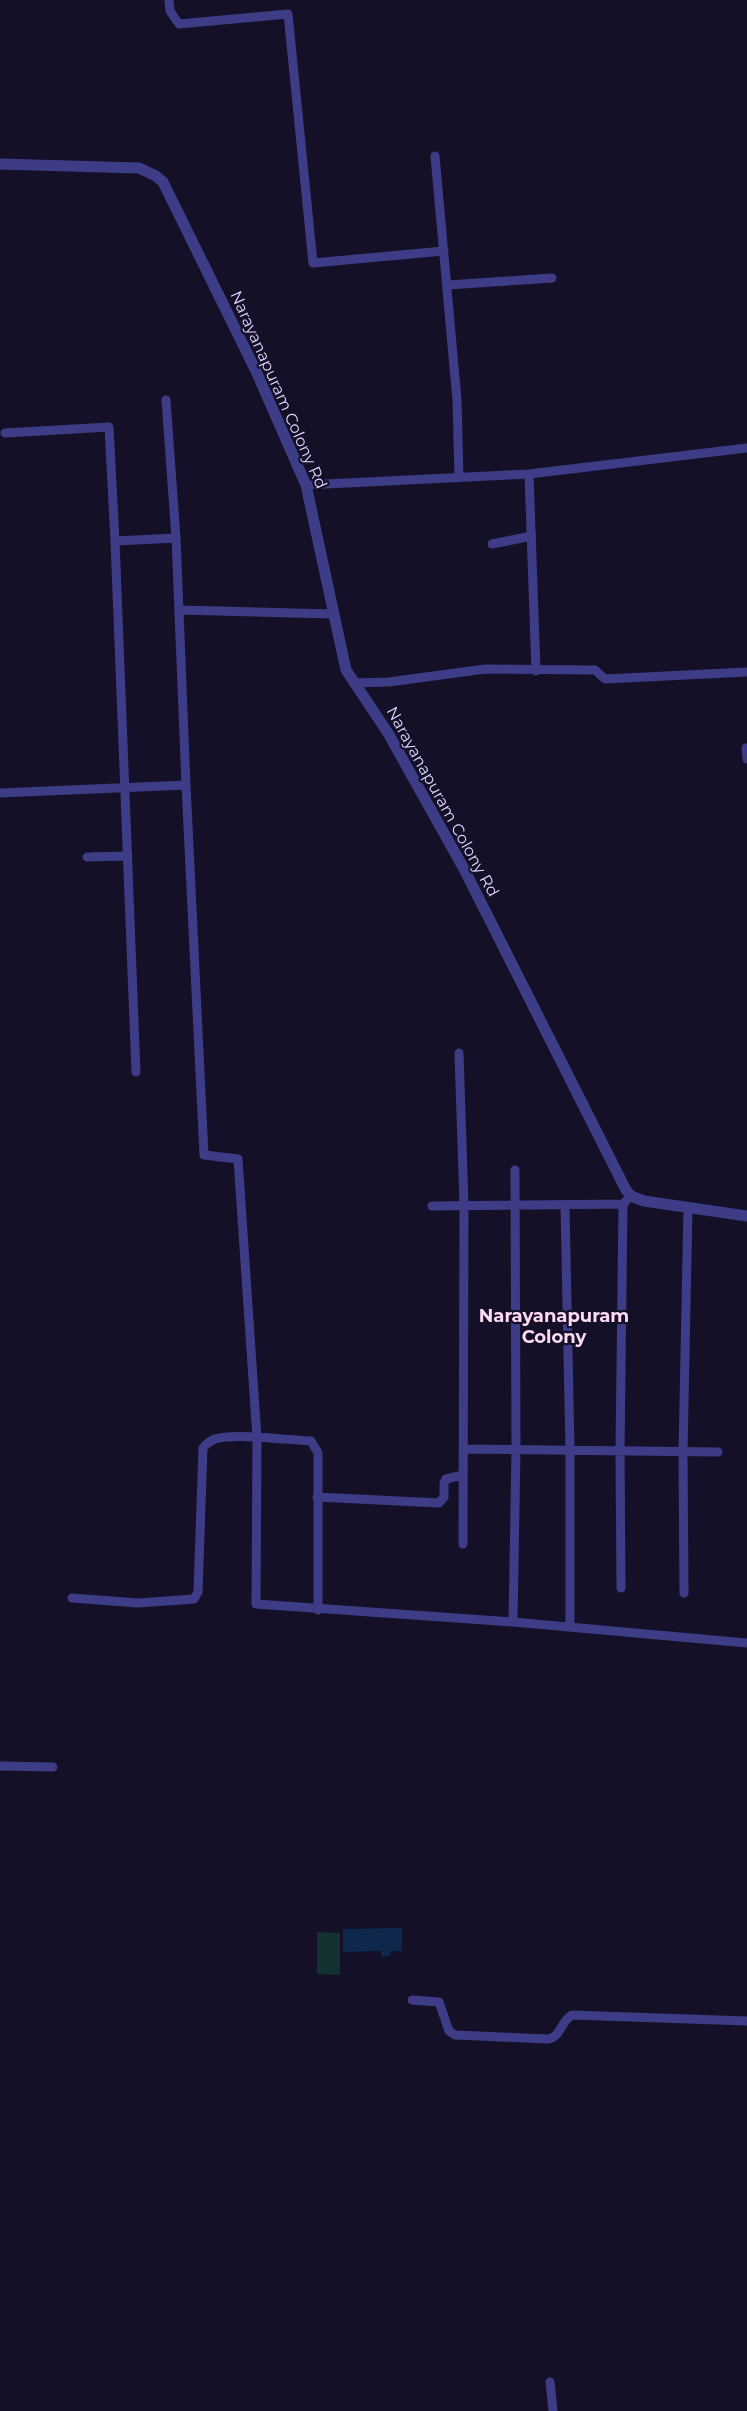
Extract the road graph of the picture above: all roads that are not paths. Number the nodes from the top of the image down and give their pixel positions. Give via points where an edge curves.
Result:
1 (169, 0) edge
2 (435, 156) dead end
3 (0, 164) edge
4 (444, 251) junction
5 (552, 278) dead end
6 (448, 285) junction
7 (166, 400) dead end
8 (6, 433) dead end
9 (747, 448) edge
10 (529, 474) junction
11 (459, 478) junction
12 (306, 486) junction
13 (532, 536) junction
14 (176, 538) junction
15 (115, 541) junction
16 (492, 544) dead end
17 (179, 610) junction
18 (333, 614) junction
19 (536, 671) junction
20 (747, 672) edge
21 (353, 683) junction
22 (746, 748) edge
23 (747, 759) edge
24 (186, 785) junction
25 (126, 788) junction
26 (0, 793) edge
27 (128, 856) junction
28 (88, 857) dead end
29 (459, 1053) dead end
30 (136, 1072) dead end
31 (515, 1170) dead end
32 (627, 1200) junction
33 (514, 1204) junction
34 (464, 1205) junction
35 (565, 1205) junction
36 (432, 1206) dead end
37 (688, 1208) junction
38 (747, 1216) edge
39 (257, 1438) junction
40 (516, 1449) junction
41 (465, 1450) junction
42 (570, 1451) junction
43 (620, 1451) junction
44 (683, 1452) junction
45 (718, 1452) dead end
46 (463, 1475) junction
47 (317, 1496) junction
48 (463, 1544) dead end
49 (621, 1588) dead end
50 (684, 1593) dead end
51 (72, 1598) dead end
52 (318, 1610) junction
53 (513, 1622) junction
54 (570, 1627) junction
55 (747, 1643) edge
56 (0, 1766) edge
57 (52, 1766) dead end
58 (412, 2000) dead end
59 (747, 2021) edge
60 (550, 2382) dead end
61 (553, 2411) edge

1 - 4 street via 170,11 179,24 288,14 313,263
2 - 4 street
3 - 12 street, Narayanapuram Colony Rd via 139,168 163,182 256,371
4 - 6 street
5 - 6 street
6 - 11 street
7 - 14 street
8 - 15 street via 109,427
9 - 10 street
10 - 11 street
10 - 13 street
11 - 12 street
12 - 18 street, Narayanapuram Colony Rd
13 - 16 street
13 - 19 street
14 - 15 street
14 - 17 street
15 - 25 street
17 - 18 street
17 - 24 street
18 - 21 street, Narayanapuram Colony Rd via 346,670
19 - 20 street via 595,670 605,680
19 - 21 street via 485,669 389,682
21 - 32 street, Narayanapuram Colony Rd via 388,733 464,869 626,1190
22 - 23 street
24 - 25 street
24 - 39 street via 204,1155 238,1159
25 - 26 street
25 - 27 street
27 - 28 street
27 - 30 street
29 - 34 street
31 - 33 street
32 - 35 street
32 - 37 street
32 - 43 street
33 - 34 street
33 - 35 street
33 - 40 street
34 - 36 street
34 - 41 street
35 - 42 street
37 - 38 street
37 - 44 street
39 - 47 street via 311,1441 318,1453
39 - 51 street via 218,1438 203,1448 198,1592 194,1599 138,1603
39 - 52 street via 255,1602 259,1606
40 - 41 street
40 - 42 street
40 - 53 street
41 - 46 street
42 - 43 street
42 - 54 street
43 - 44 street
43 - 49 street
44 - 45 street
44 - 50 street
46 - 47 street via 446,1479 444,1497 439,1503
46 - 48 street
47 - 52 street
52 - 53 street
53 - 54 street
54 - 55 street
56 - 57 street
58 - 59 street via 439,2002 449,2031 454,2035 548,2039 555,2037 572,2015
60 - 61 street

